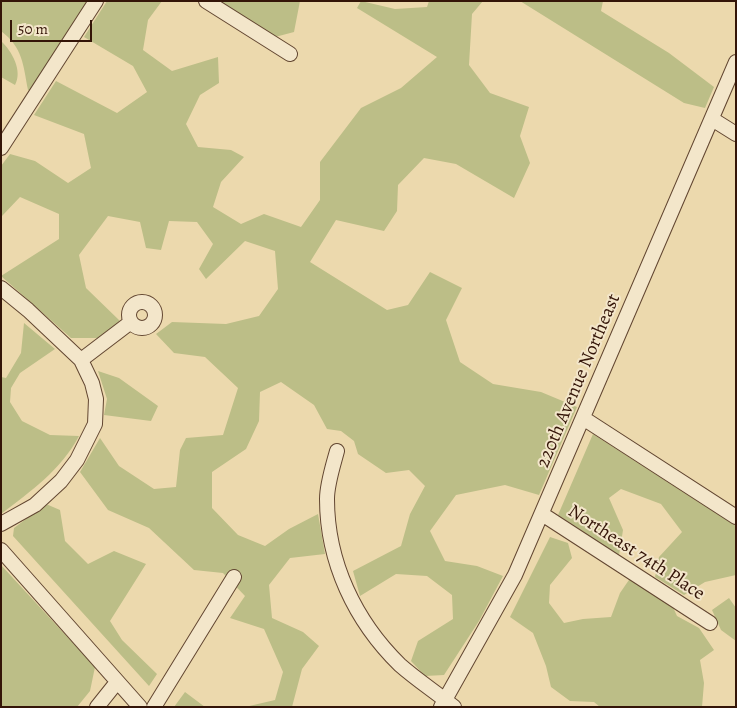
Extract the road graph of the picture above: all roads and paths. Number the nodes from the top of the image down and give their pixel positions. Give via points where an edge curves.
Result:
1 (96, 1) edge
2 (206, 1) edge
3 (290, 54) dead end
4 (736, 62) edge
5 (712, 119) junction
6 (736, 134) edge
7 (1, 148) edge
8 (1, 288) edge
9 (131, 322) dead end
10 (81, 360) junction
11 (583, 418) junction
12 (337, 451) dead end
13 (542, 514) junction
14 (736, 517) edge
15 (1, 524) edge
16 (1, 550) edge
17 (234, 577) dead end
18 (710, 623) dead end
19 (117, 682) junction
20 (447, 704) edge
21 (97, 707) edge
22 (140, 707) edge
23 (154, 707) edge

1 - 7 street
2 - 3 street
4 - 5 street, 220th Avenue Northeast
5 - 6 street
5 - 11 street, 220th Avenue Northeast
8 - 10 street
9 - 10 street
10 - 15 street via 96,399 94,424 77,460 36,505
11 - 13 street, 220th Avenue Northeast
11 - 14 street
12 - 20 street via 327,498 329,530 347,590 355,608 379,641 401,665
13 - 18 street, Northeast 74th Place
13 - 20 street, 220th Avenue Northeast via 515,575
16 - 19 street
17 - 23 street
19 - 21 street
19 - 22 street

